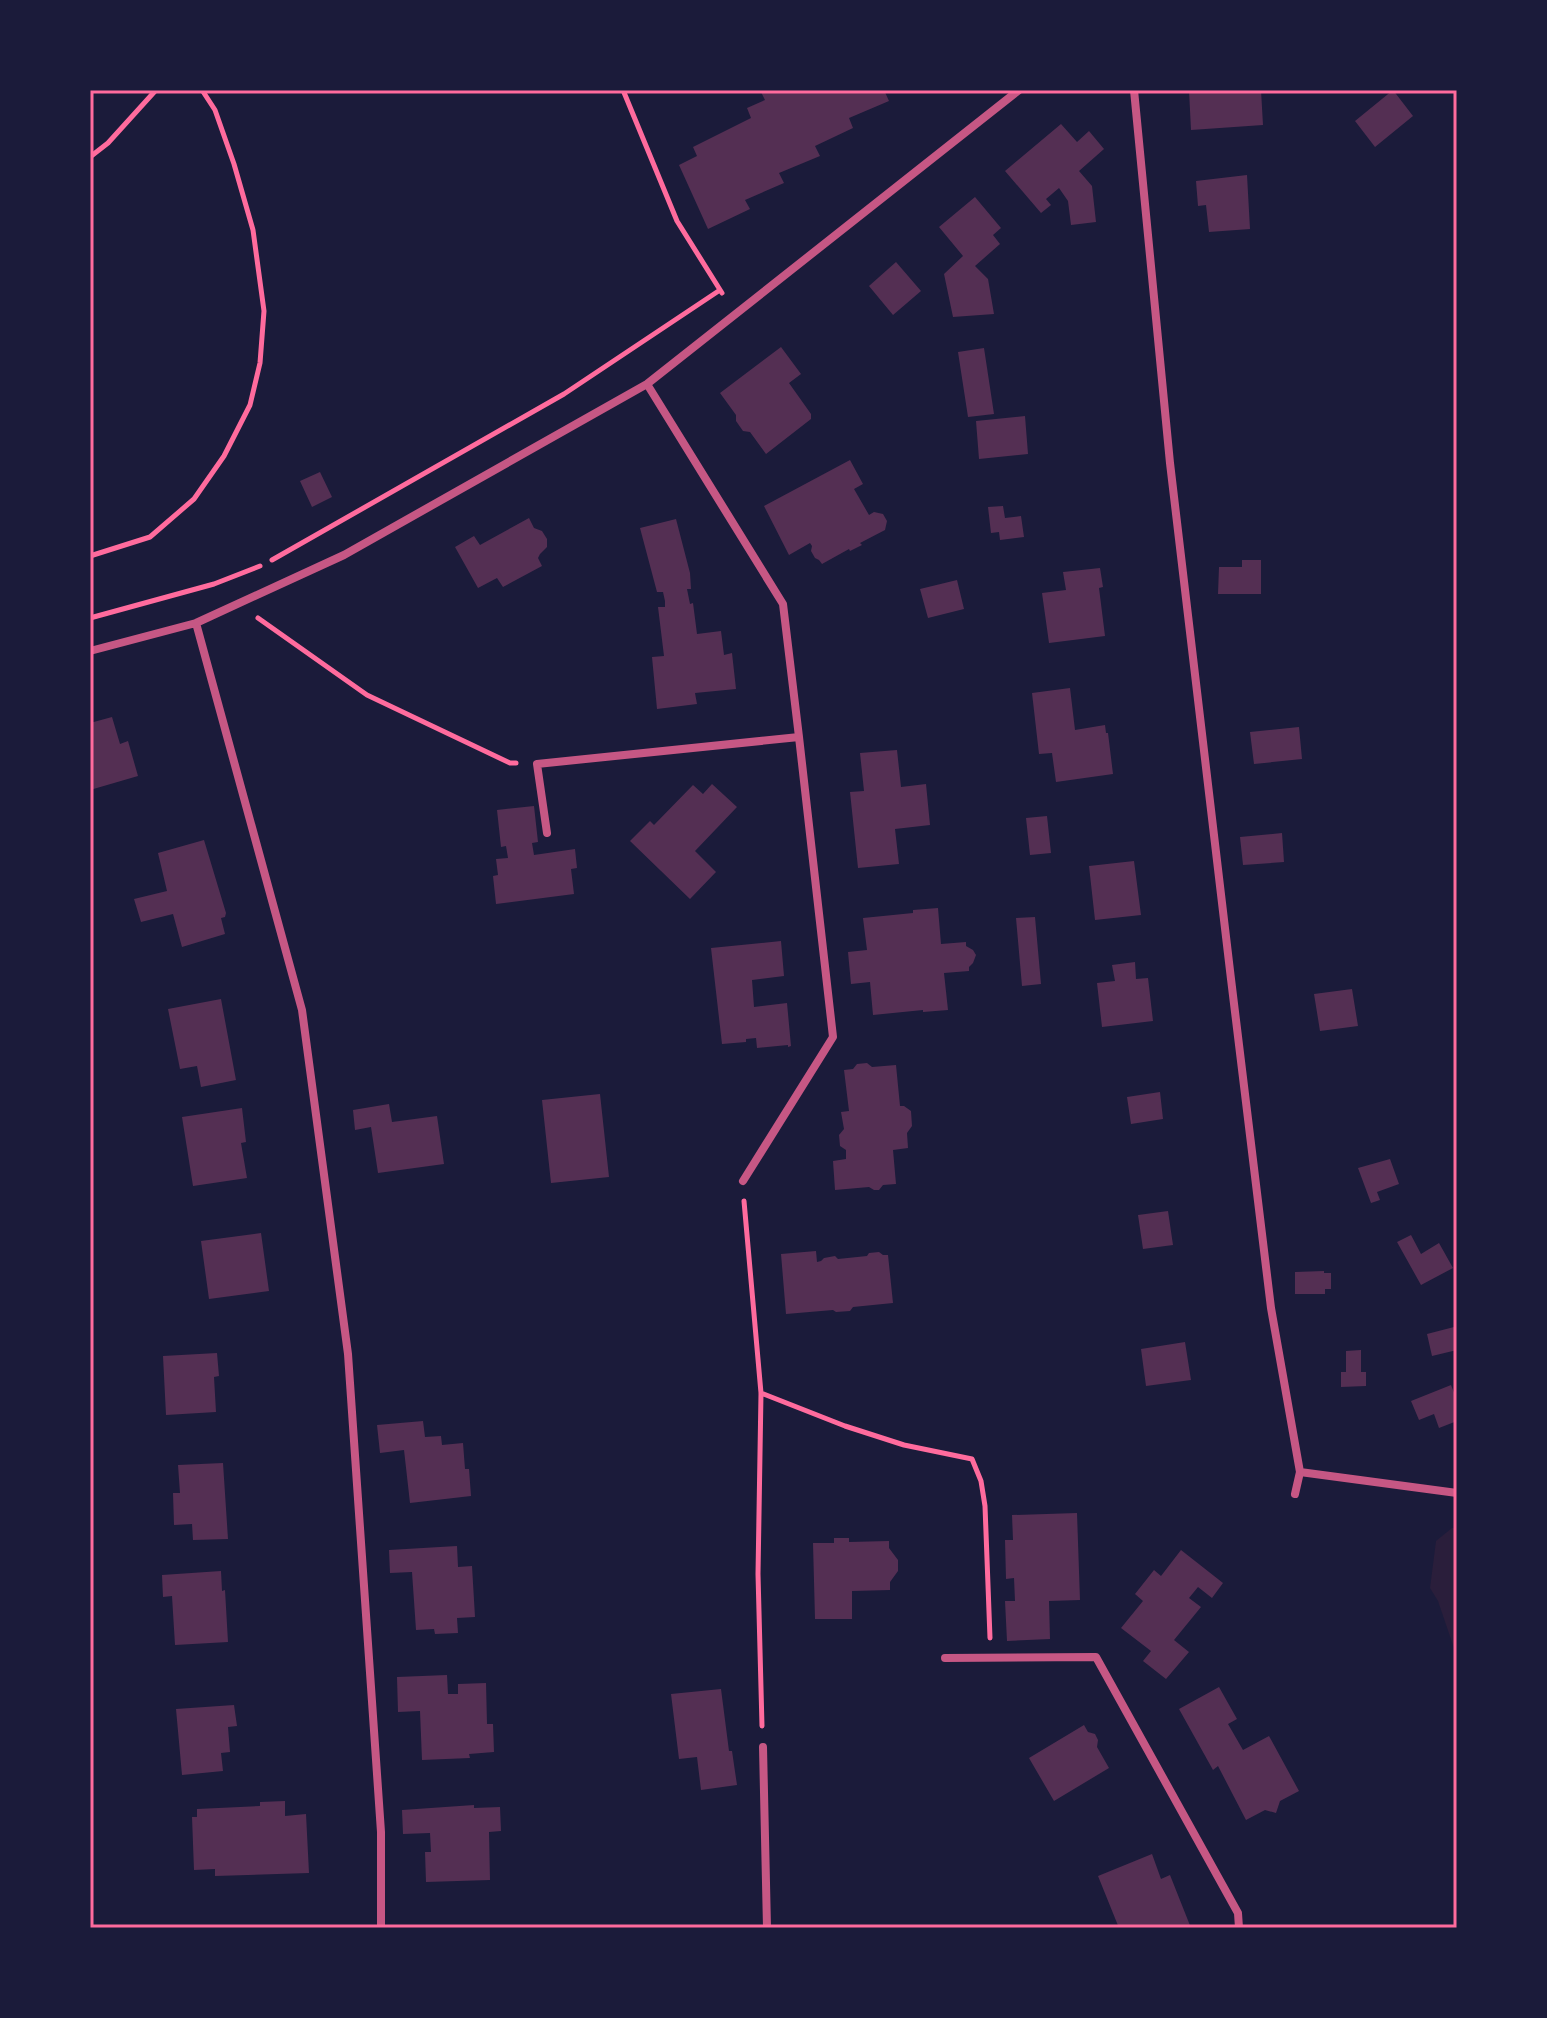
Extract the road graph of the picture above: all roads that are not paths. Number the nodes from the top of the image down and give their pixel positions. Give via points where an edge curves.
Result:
1 (1019, 90) edge
2 (1134, 90) edge
3 (647, 384) junction
4 (196, 623) junction
5 (90, 651) edge
6 (799, 737) junction
7 (547, 833) dead end
8 (743, 1181) road end
9 (1300, 1472) junction
10 (1457, 1493) edge
11 (1295, 1494) dead end
12 (945, 1658) dead end
13 (763, 1747) road end
14 (381, 1928) edge
15 (767, 1928) edge
16 (1239, 1928) edge

1 - 3 street
2 - 9 street via 1170,463 1229,963 1271,1308
3 - 4 street via 344,555
3 - 6 street via 783,604
4 - 5 street
4 - 14 street via 302,1010 348,1354 381,1832
6 - 7 street via 537,764
6 - 8 street via 833,1037
9 - 10 street
9 - 11 street
12 - 16 street via 1096,1657 1238,1913
13 - 15 street

